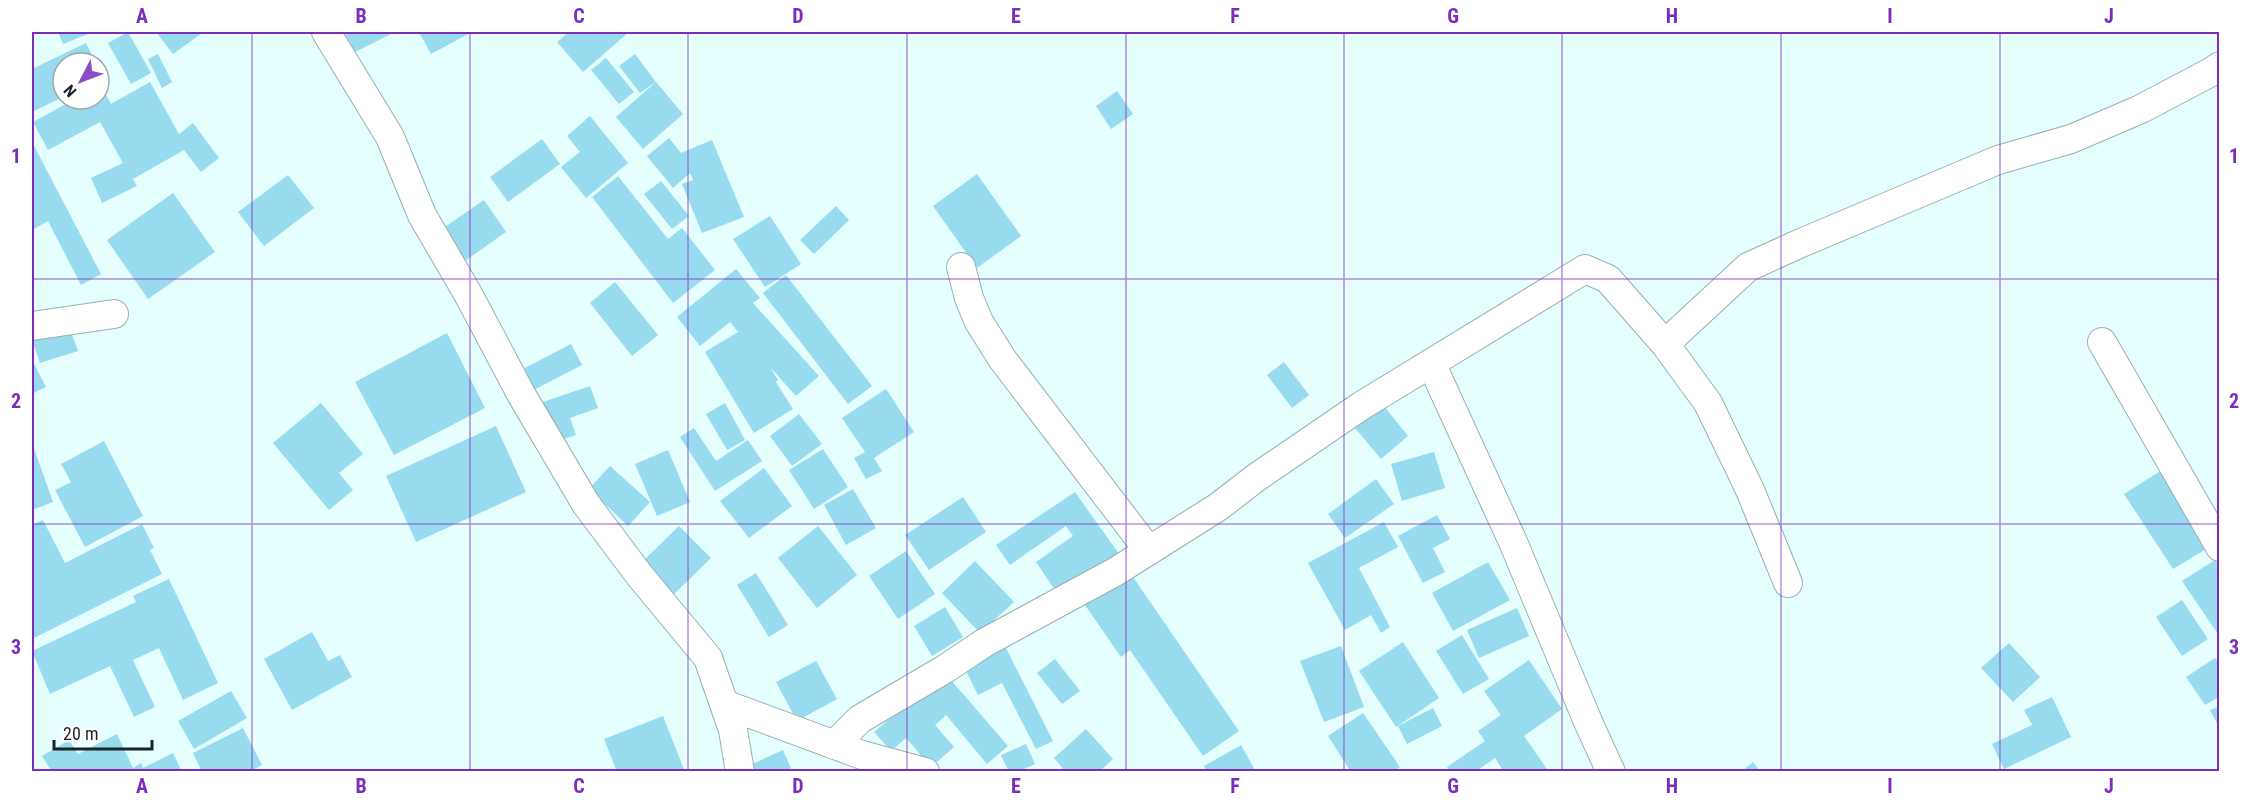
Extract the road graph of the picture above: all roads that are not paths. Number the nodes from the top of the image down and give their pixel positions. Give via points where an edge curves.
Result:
1 (326, 32) edge
2 (2220, 66) edge
3 (961, 267) dead end
4 (114, 314) dead end
5 (32, 326) edge
6 (2102, 342) dead end
7 (1665, 344) junction
8 (1431, 363) junction
9 (2220, 547) edge
10 (1149, 551) junction
11 (1788, 583) dead end
12 (724, 704) junction
13 (834, 745) junction
14 (740, 771) edge
15 (925, 771) edge
16 (1611, 771) edge

1 - 12 street via 390,136 422,214 574,484 640,576 708,658
2 - 7 street via 2081,135 1998,160 1748,267
3 - 10 street via 979,322 1003,360
4 - 5 street
6 - 9 street
7 - 8 street via 1608,279 1585,269
7 - 11 street via 1708,403 1750,490
8 - 10 street via 1361,406
8 - 16 street
10 - 13 street via 984,643 860,719
12 - 13 street
12 - 14 street
13 - 15 street

